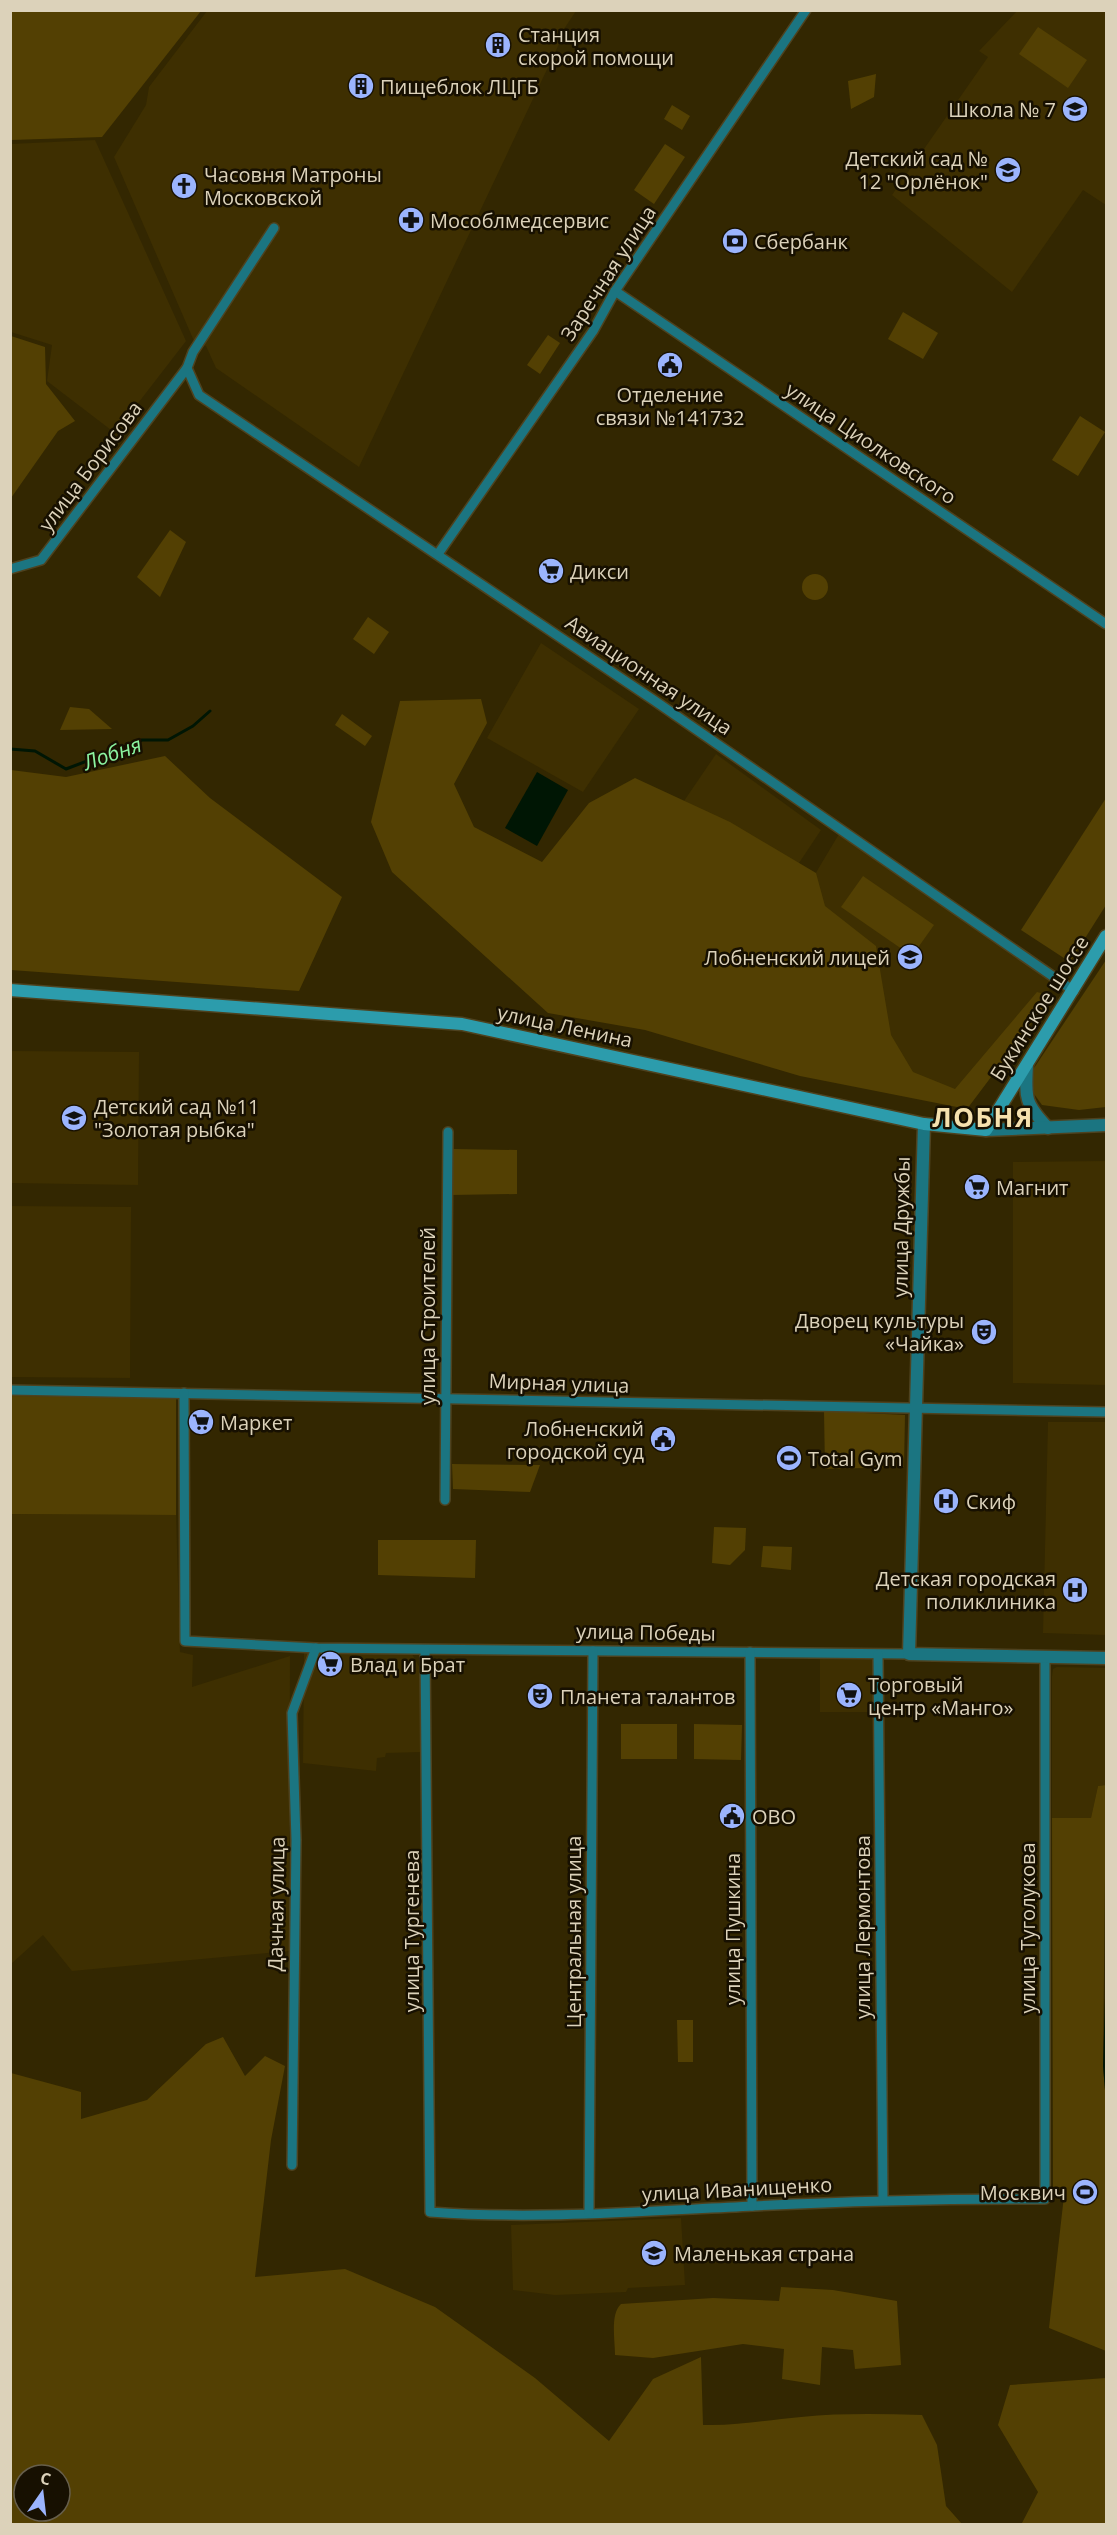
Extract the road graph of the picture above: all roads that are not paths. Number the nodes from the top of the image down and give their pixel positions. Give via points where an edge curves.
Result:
1 (806, 10) edge
2 (274, 228) dead end
3 (615, 291) junction
4 (187, 368) junction
5 (438, 554) junction
6 (10, 569) edge
7 (1107, 624) edge
8 (1107, 936) edge
9 (10, 990) edge
10 (1074, 991) junction
11 (1027, 1066) junction
12 (924, 1124) junction
13 (1107, 1125) edge
14 (1048, 1128) junction
15 (986, 1130) junction
16 (447, 1132) dead end
17 (10, 1390) edge
18 (184, 1393) junction
19 (444, 1397) junction
20 (917, 1409) junction
21 (1107, 1412) edge
22 (445, 1500) dead end
23 (316, 1648) junction
24 (425, 1650) junction
25 (593, 1651) junction
26 (750, 1652) junction
27 (909, 1654) junction
28 (878, 1655) junction
29 (1045, 1656) junction
30 (1107, 1658) edge
31 (292, 2165) dead end
32 (883, 2199) junction
33 (1045, 2199) joint
34 (752, 2206) junction
35 (430, 2212) joint
36 (589, 2213) junction

1 - 3 street, Заречная улица
2 - 4 street, улица Борисова via 193,352
3 - 5 street, Заречная улица via 593,331
3 - 7 street, улица Циолковского
4 - 5 street, Авиационная улица via 199,395
4 - 6 street, улица Борисова via 41,560
5 - 10 street, Авиационная улица
8 - 10 main road, Букинское шоссе
9 - 12 main road, улица Ленина via 462,1024
10 - 11 main road, Букинское шоссе
11 - 14 street via 1025,1089 1030,1110
11 - 15 main road, Букинское шоссе
12 - 15 main road, улица Ленина
12 - 20 street, улица Дружбы
13 - 14 street, улица Ленина
14 - 15 street, улица Ленина
16 - 19 street, улица Строителей
17 - 18 street, Мирная улица
18 - 19 street, Мирная улица
18 - 23 street, улица Победы via 185,1641
19 - 20 street, Мирная улица
19 - 22 street, улица Строителей
20 - 21 street, Мирная улица
20 - 27 street, улица Дружбы
23 - 24 street, улица Победы
23 - 31 street, Дачная улица via 292,1713 296,1840
24 - 25 street, улица Победы
24 - 35 street, улица Тургенева
25 - 26 street, улица Победы
25 - 36 street, Центральная улица
26 - 28 street, улица Победы
26 - 34 street, улица Пушкина
27 - 28 street, улица Победы
27 - 29 street, улица Победы
28 - 32 street, улица Лермонтова
29 - 30 street, улица Победы
29 - 33 street, улица Туголукова
32 - 33 street, улица Иванищенко
32 - 34 street, улица Иванищенко
34 - 36 street, улица Иванищенко
35 - 36 street, улица Иванищенко via 506,2216

